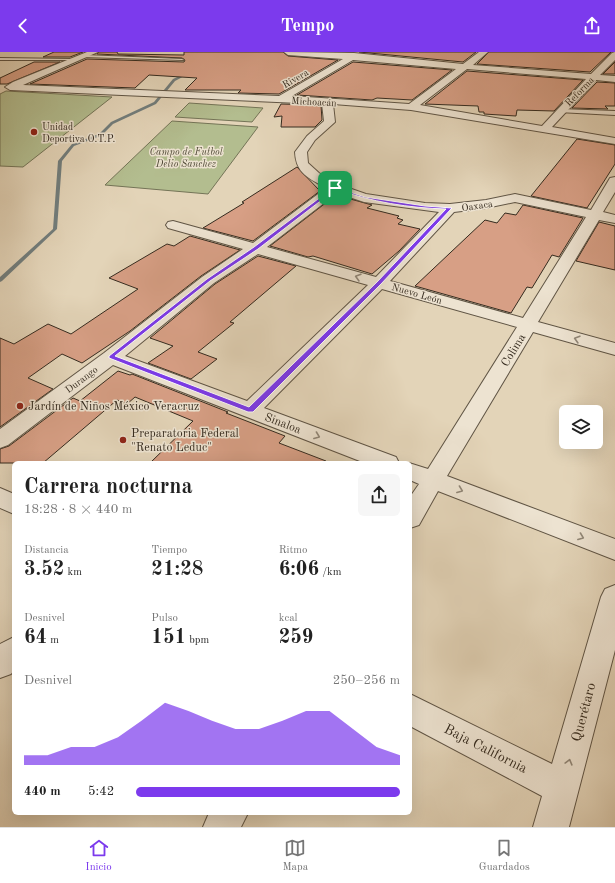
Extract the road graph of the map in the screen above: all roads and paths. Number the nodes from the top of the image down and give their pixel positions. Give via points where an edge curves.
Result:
1 (94, 52) edge
2 (288, 52) edge
3 (299, 52) edge
4 (361, 52) edge
5 (484, 52) edge
6 (84, 56) junction
7 (615, 56) edge
8 (352, 57) junction
9 (0, 59) edge
10 (72, 60) junction
11 (182, 60) dead end
12 (465, 67) junction
13 (593, 77) junction
14 (615, 79) edge
15 (10, 87) junction
16 (0, 91) edge
17 (280, 99) junction
18 (327, 101) junction
19 (411, 107) junction
20 (560, 111) junction
21 (615, 113) edge
22 (545, 129) junction
23 (615, 141) edge
24 (615, 181) edge
25 (335, 188) junction
26 (450, 208) junction
27 (595, 215) junction
28 (615, 219) edge
29 (173, 225) dead end
30 (256, 248) junction
31 (379, 283) junction
32 (528, 325) junction
33 (615, 349) edge
34 (111, 357) junction
35 (250, 410) junction
36 (0, 440) edge
37 (383, 461) edge
38 (412, 472) edge
39 (433, 480) junction
40 (0, 497) edge
41 (12, 504) edge
42 (412, 515) edge
43 (615, 550) edge
44 (615, 597) edge
45 (12, 652) edge
46 (0, 664) edge
47 (412, 710) edge
48 (562, 788) junction
49 (229, 815) edge
50 (221, 827) edge
51 (552, 827) edge

1 - 6 street
2 - 3 street
3 - 8 street
4 - 8 street, Rivera
5 - 12 street
6 - 10 street
6 - 11 lane
7 - 13 street, Reforma
8 - 12 street
8 - 17 street, Rivera
9 - 10 lane
10 - 15 street
12 - 13 street
12 - 19 street
13 - 14 street
13 - 20 street, Reforma
15 - 16 street
15 - 17 street, Michoacán
17 - 18 street, Michoacán
18 - 19 street, Michoacán
18 - 25 street, Oaxaca via 330,122 311,138 301,152 302,164 314,176
19 - 22 street, Michoacán
20 - 21 lane
20 - 22 street, Reforma
22 - 23 street, Michoacán
24 - 27 street, Colima
25 - 26 street, Oaxaca via 364,198
25 - 30 street, Durango
26 - 27 street, Oaxaca via 515,198
26 - 31 street
27 - 28 street, Oaxaca
27 - 32 street, Colima
29 - 30 street, Nuevo León
31 -> 30 street, Nuevo León
30 - 34 street, Durango via 208,280
31 - 32 street, Nuevo León
31 - 35 street
33 -> 32 street, Nuevo León
32 - 39 street, Colima
34 - 35 street, Sinaloa
34 - 36 street, Durango
35 -> 37 street, Sinaloa
38 - 39 street
39 - 42 street, Colima
39 -> 43 street
40 - 41 street
48 -> 44 street, Querétaro
45 - 46 street
47 - 48 street, Baja California
48 - 51 street, Querétaro
49 - 50 street

